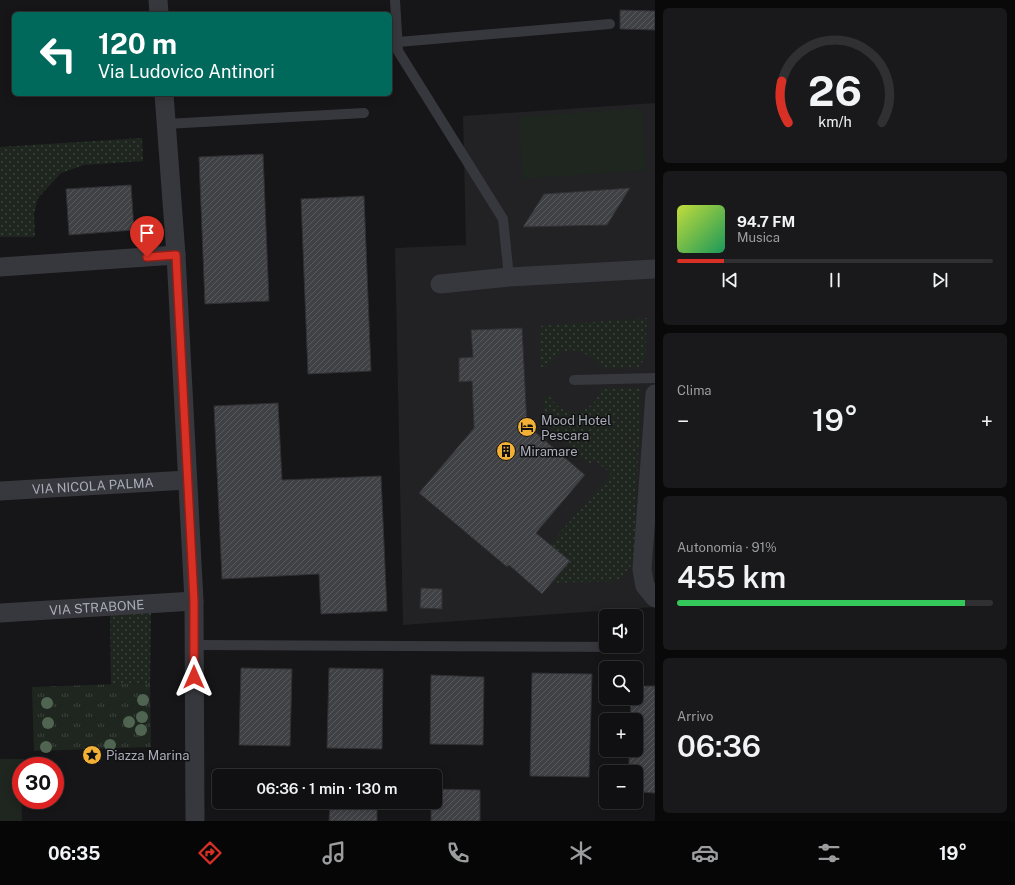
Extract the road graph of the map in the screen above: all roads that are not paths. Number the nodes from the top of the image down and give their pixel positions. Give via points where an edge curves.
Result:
1 (158, 0) edge
2 (395, 0) edge
3 (159, 12) edge
4 (610, 24) dead end
5 (398, 42) junction
6 (164, 96) edge
7 (364, 113) dead end
8 (166, 124) junction
9 (176, 255) junction
10 (0, 267) edge
11 (655, 269) edge
12 (509, 277) junction
13 (440, 284) dead end
14 (655, 378) edge
15 (574, 380) dead end
16 (655, 394) edge
17 (187, 480) junction
18 (0, 492) edge
19 (654, 596) edge
20 (194, 601) junction
21 (0, 613) edge
22 (194, 645) junction
23 (599, 647) edge
24 (194, 821) edge

1 - 3 street
2 - 5 lane
4 - 5 lane
5 - 12 lane via 398,51 503,219
6 - 8 street
7 - 8 lane
8 - 9 street
9 - 10 street
9 - 17 street
11 - 12 street
12 - 13 street
14 - 15 lane
16 - 19 street via 642,569 646,586
17 - 18 street, VIA NICOLA PALMA
17 - 20 street
20 - 21 street, VIA STRABONE
20 - 22 street
22 - 23 lane
22 - 24 street

